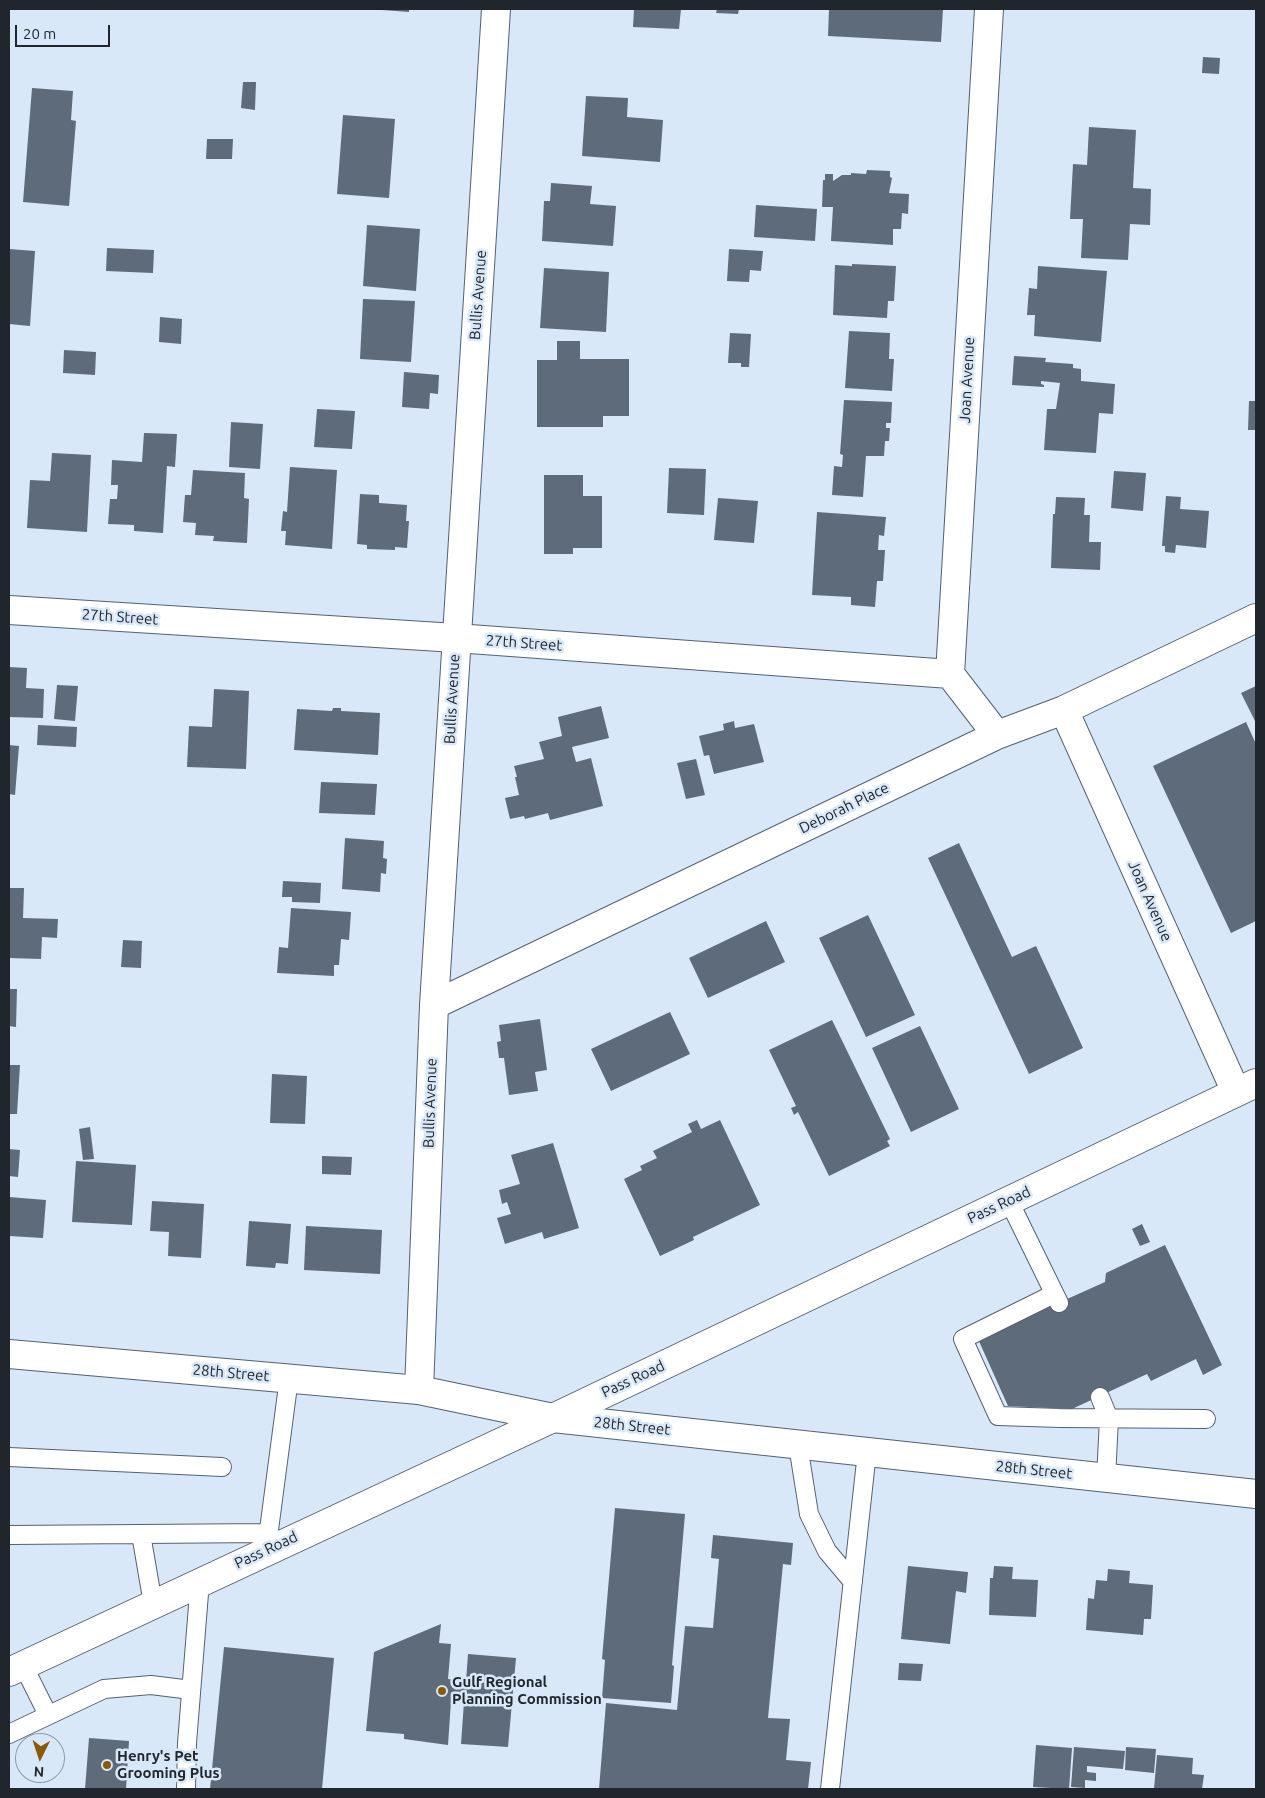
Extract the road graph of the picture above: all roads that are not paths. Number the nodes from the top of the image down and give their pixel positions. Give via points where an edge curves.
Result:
1 (496, 9) edge
2 (989, 9) edge
3 (9, 610) edge
4 (1256, 618) edge
5 (456, 638) junction
6 (950, 674) junction
7 (1064, 710) junction
8 (997, 735) junction
9 (434, 1005) junction
10 (1246, 1088) edge
11 (1009, 1201) junction
12 (9, 1354) edge
13 (289, 1378) junction
14 (419, 1390) junction
15 (1100, 1396) dead end
16 (553, 1418) junction
17 (1109, 1419) junction
18 (1206, 1419) dead end
19 (798, 1445) junction
20 (868, 1452) junction
21 (9, 1457) edge
22 (222, 1467) dead end
23 (1106, 1478) junction
24 (1256, 1494) edge
25 (141, 1534) junction
26 (9, 1535) edge
27 (267, 1542) junction
28 (200, 1581) junction
29 (853, 1582) junction
30 (153, 1604) junction
31 (16, 1668) edge
32 (191, 1690) junction
33 (48, 1715) junction
34 (9, 1734) edge
35 (186, 1789) edge
36 (830, 1789) edge

1 - 5 street, Bullis Avenue
2 - 6 street, Joan Avenue
3 - 5 street, 27th Street
4 - 7 street, Deborah Place
5 - 6 street, 27th Street
5 - 9 street, Bullis Avenue
6 - 8 street
7 - 8 street, Deborah Place
7 - 10 street, Joan Avenue
8 - 9 street, Deborah Place
9 - 14 street, Bullis Avenue
10 - 11 street, Pass Road
11 - 16 street, Pass Road
11 - 17 lane via 1057,1298 963,1339 998,1416 1058,1414
12 - 13 street, 28th Street
13 - 14 street, 28th Street
13 - 27 lane
14 - 16 street, 28th Street
15 - 17 lane
16 - 19 street, 28th Street
16 - 27 street, Pass Road
17 - 18 lane
17 - 23 lane
19 - 20 street, 28th Street
19 - 29 lane via 809,1514 827,1551
20 - 23 street, 28th Street
20 - 29 lane
21 - 22 lane
23 - 24 street, 28th Street
25 - 26 lane
25 - 27 lane
25 - 30 lane
27 - 28 street, Pass Road
28 - 30 street, Pass Road
28 - 32 lane
29 - 36 lane
30 - 31 street, Pass Road
31 - 33 lane
32 - 33 lane via 151,1685 104,1688
32 - 35 lane
33 - 34 lane

